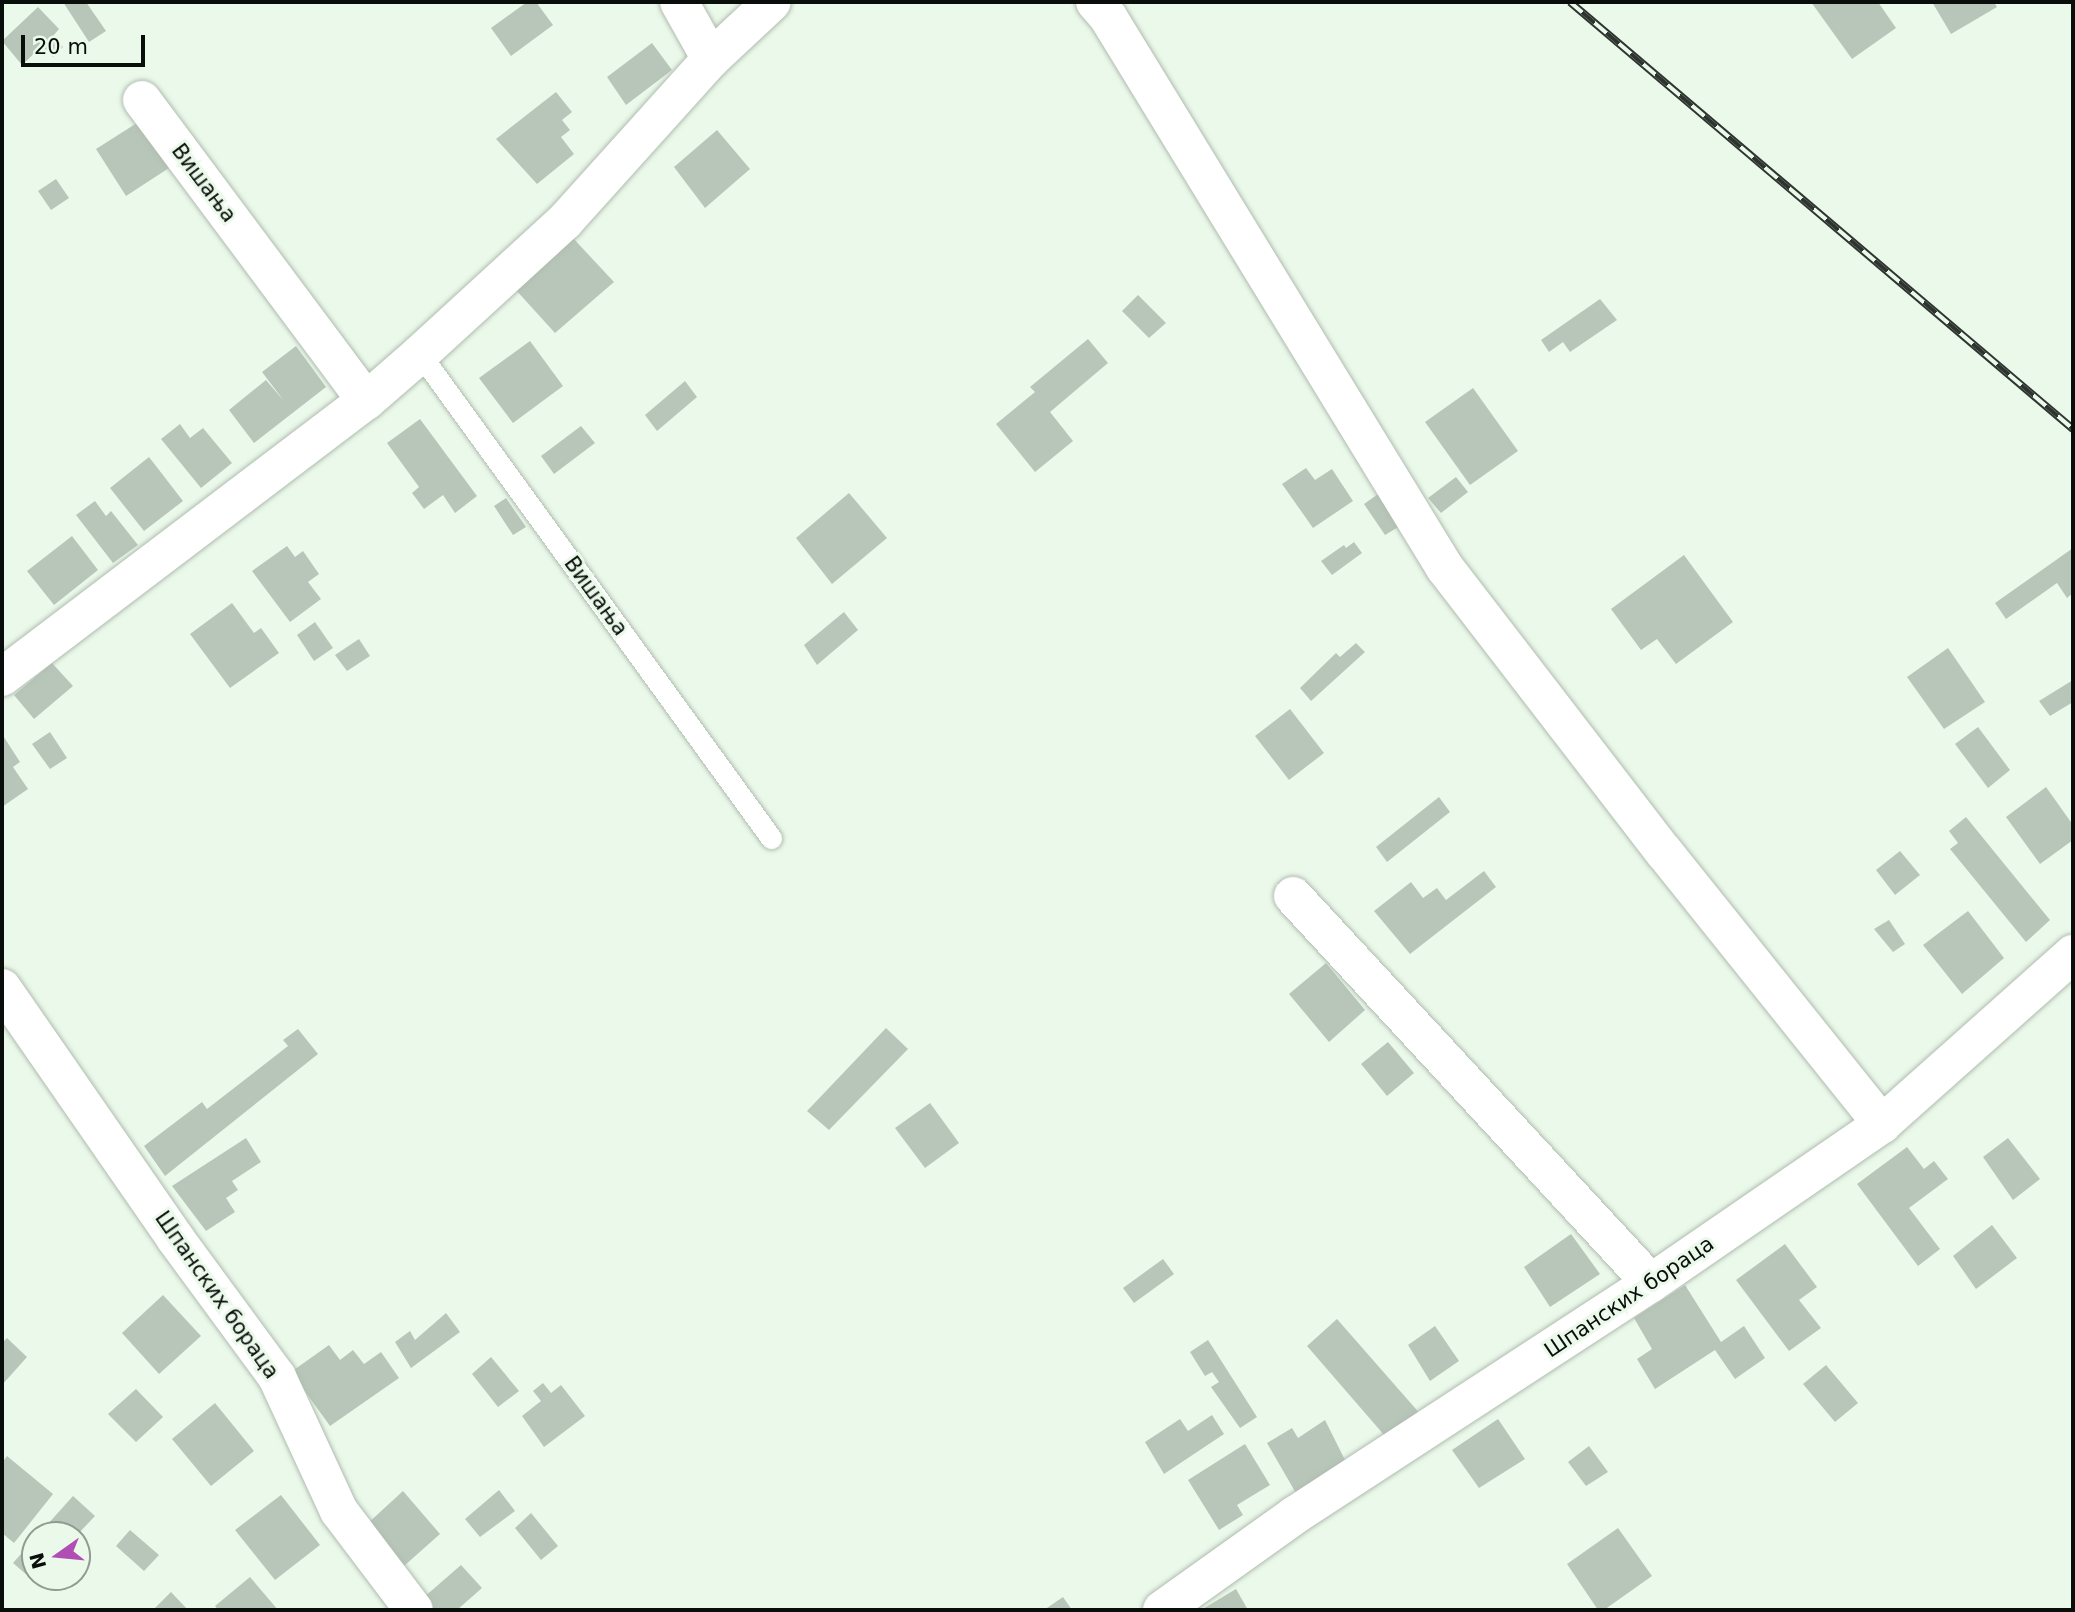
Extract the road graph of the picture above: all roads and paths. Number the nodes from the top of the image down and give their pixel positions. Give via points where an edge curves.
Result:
1 (679, 2) edge
2 (772, 2) edge
3 (1095, 2) edge
4 (711, 59) junction
5 (142, 100) dead end
6 (420, 355) junction
7 (366, 401) junction
8 (2, 677) edge
9 (771, 838) dead end
10 (1293, 896) dead end
11 (2073, 954) edge
12 (2, 988) edge
13 (1882, 1125) junction
14 (1651, 1283) junction
15 (414, 1610) edge
16 (1162, 1610) edge

1 - 4 street
2 - 4 street
3 - 13 street via 1445,568
4 - 6 street via 565,221
5 - 7 street, Вишања
6 - 7 street
6 - 9 lane, Вишања
7 - 8 street
10 - 14 street
11 - 13 street, Шпанских бораца
12 - 15 street, Шпанских бораца via 277,1377 339,1511
13 - 14 street, Шпанских бораца
14 - 16 street, Шпанских бораца via 1295,1515

